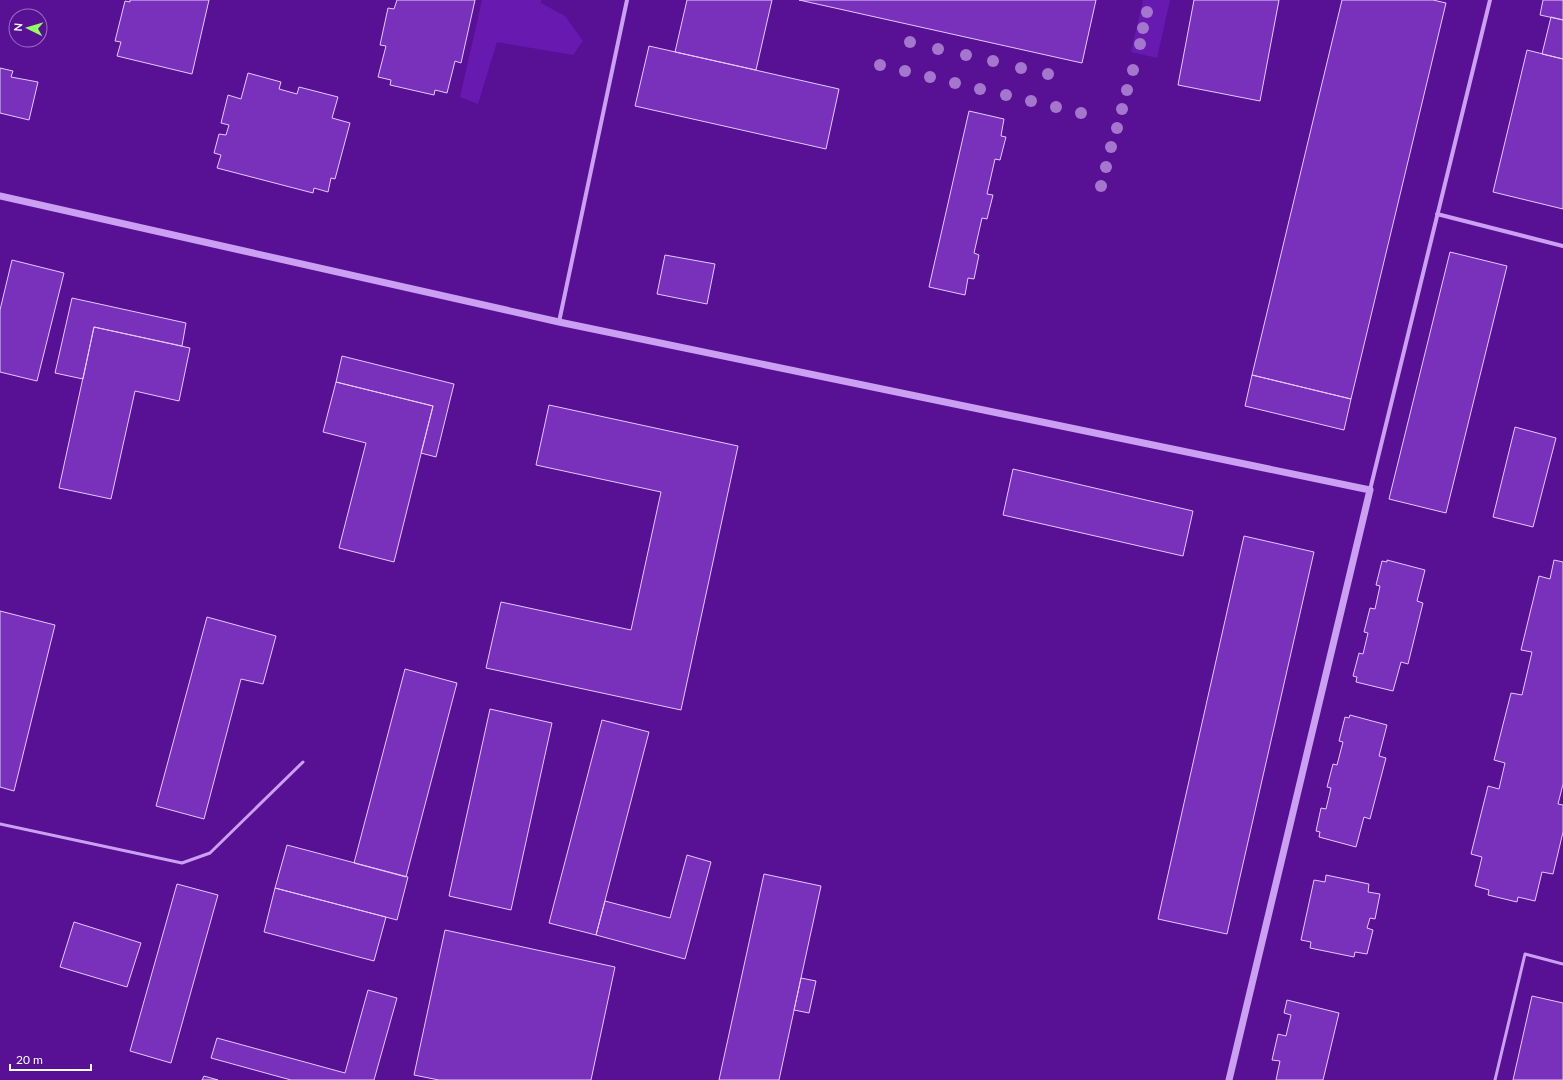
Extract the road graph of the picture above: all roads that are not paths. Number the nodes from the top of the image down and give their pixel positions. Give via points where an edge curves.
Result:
1 (627, 0) edge
2 (1490, 0) edge
3 (0, 196) edge
4 (1437, 214) junction
5 (1563, 246) edge
6 (559, 322) junction
7 (1370, 490) junction
8 (303, 762) dead end
9 (0, 824) edge
10 (1563, 964) edge
11 (1228, 1080) edge
12 (1495, 1080) edge

1 - 6 street
2 - 4 street
3 - 6 street
4 - 5 street
4 - 7 street
6 - 7 street
7 - 11 street
8 - 9 lane via 210,853 182,863
10 - 12 lane via 1525,954

